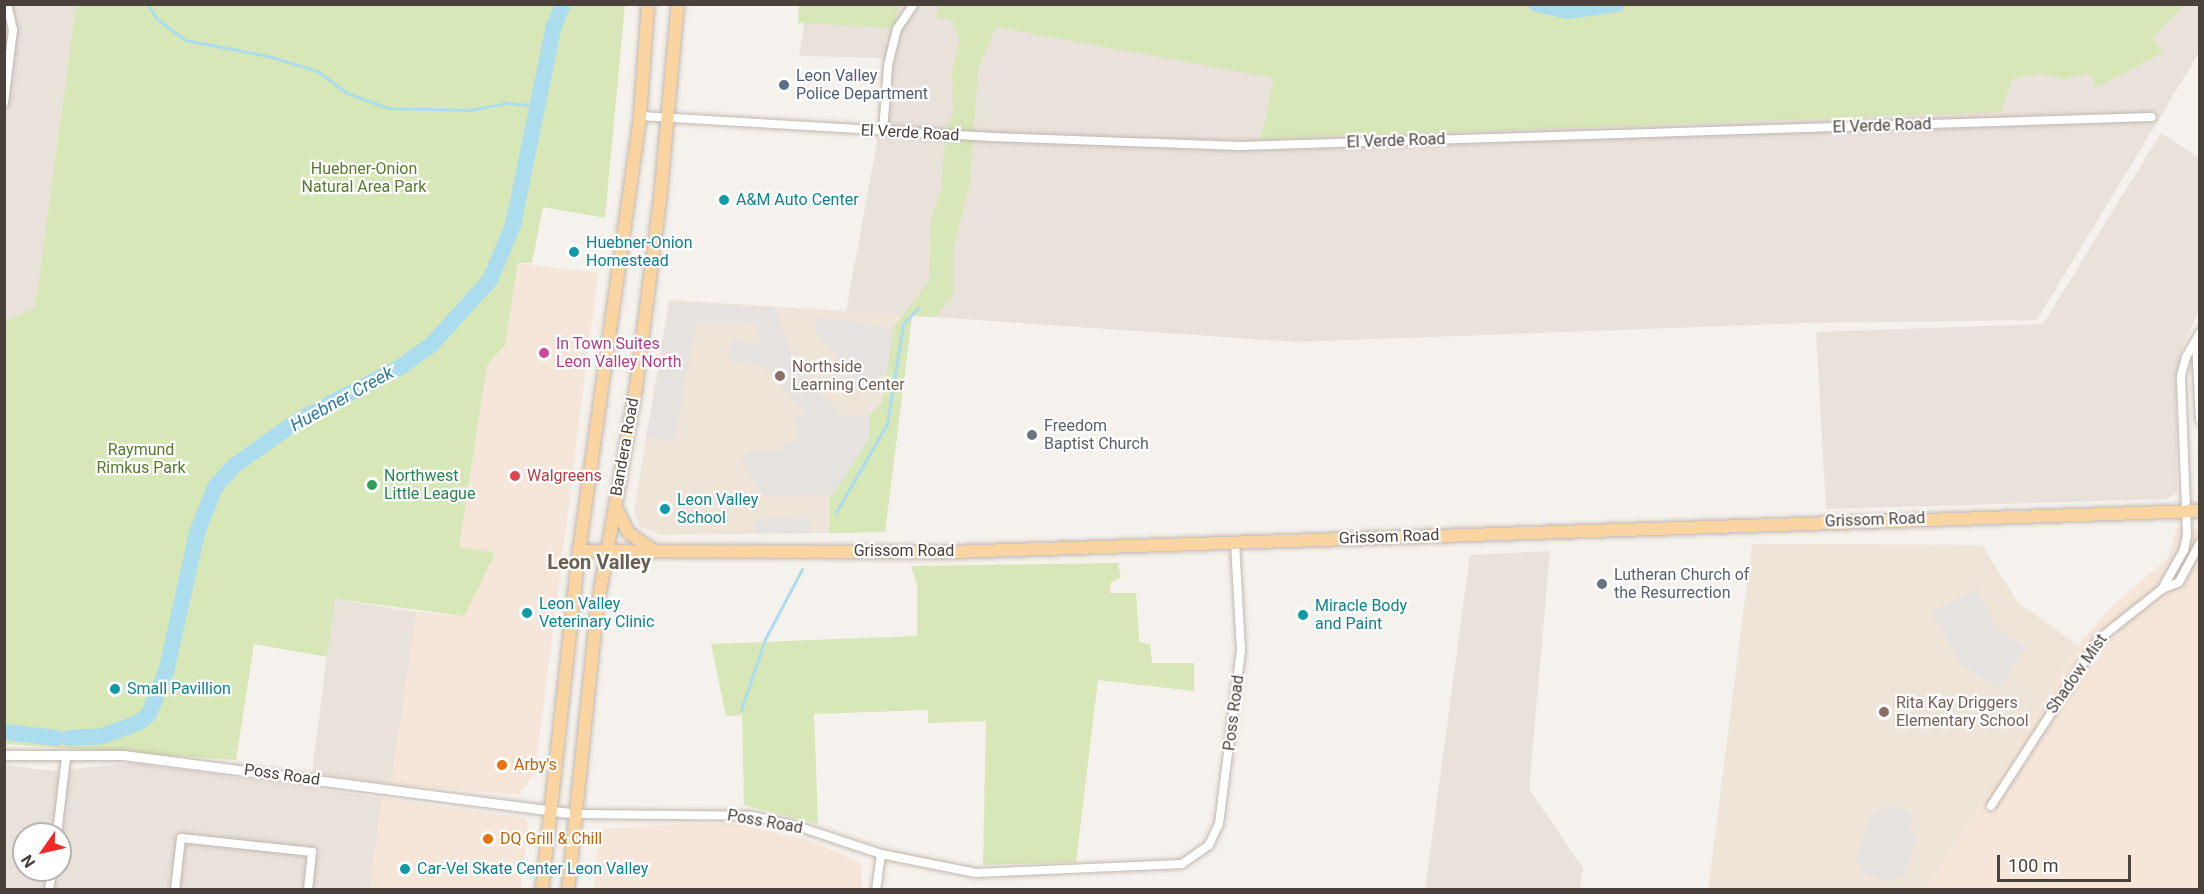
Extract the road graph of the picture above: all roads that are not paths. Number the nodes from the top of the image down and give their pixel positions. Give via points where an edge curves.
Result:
1 (7, 4) edge
2 (648, 4) edge
3 (678, 4) edge
4 (914, 4) edge
5 (4, 103) edge
6 (640, 116) junction
7 (2152, 117) dead end
8 (669, 118) junction
9 (883, 132) junction
10 (2198, 337) edge
11 (2199, 420) edge
12 (615, 506) junction
13 (2186, 511) junction
14 (2199, 511) edge
15 (1235, 542) junction
16 (2199, 543) edge
17 (607, 550) junction
18 (653, 550) junction
19 (579, 551) junction
20 (2162, 589) junction
21 (4, 754) edge
22 (66, 757) junction
23 (1991, 806) dead end
24 (550, 810) junction
25 (575, 814) junction
26 (58, 822) edge
27 (881, 854) junction
28 (175, 890) edge
29 (308, 890) edge
30 (542, 890) edge
31 (568, 890) edge
32 (876, 890) edge

1 - 5 street via 13,30
2 - 6 main road, Bandera Road
3 - 8 main road, Bandera Road
4 - 9 street via 897,29 888,65
6 - 8 street, El Verde Road
6 - 19 main road, Bandera Road
7 - 9 street, El Verde Road via 1240,146
8 - 9 street, El Verde Road
8 - 12 main road, Bandera Road via 636,387
10 - 11 street, Shadow Mist
10 - 13 street, Shadow Mist via 2186,357 2181,376
12 - 17 main road, Bandera Road
12 - 18 main road via 629,533
13 - 14 main road, Grissom Road
13 - 15 main road, Grissom Road
13 - 20 street, Shadow Mist via 2184,550
15 - 18 main road, Grissom Road via 943,552
15 - 27 street, Poss Road via 1241,650 1237,703 1220,824 1202,853 1182,864 1163,868 976,873
16 - 20 street, Shadow Mist via 2186,573
17 - 18 main road, Grissom Road
17 - 19 main road, Grissom Road
17 - 25 main road, Bandera Road
19 - 24 main road, Bandera Road
20 - 23 street, Shadow Mist via 2099,639
21 - 22 street, Poss Road
22 - 24 street, Poss Road via 99,754 148,758
22 - 26 street
24 - 25 street, Poss Road
24 - 30 main road, Bandera Road
25 - 27 street, Poss Road via 752,816 797,826
25 - 31 main road, Bandera Road
27 - 32 street
28 - 29 street via 181,838 312,852

